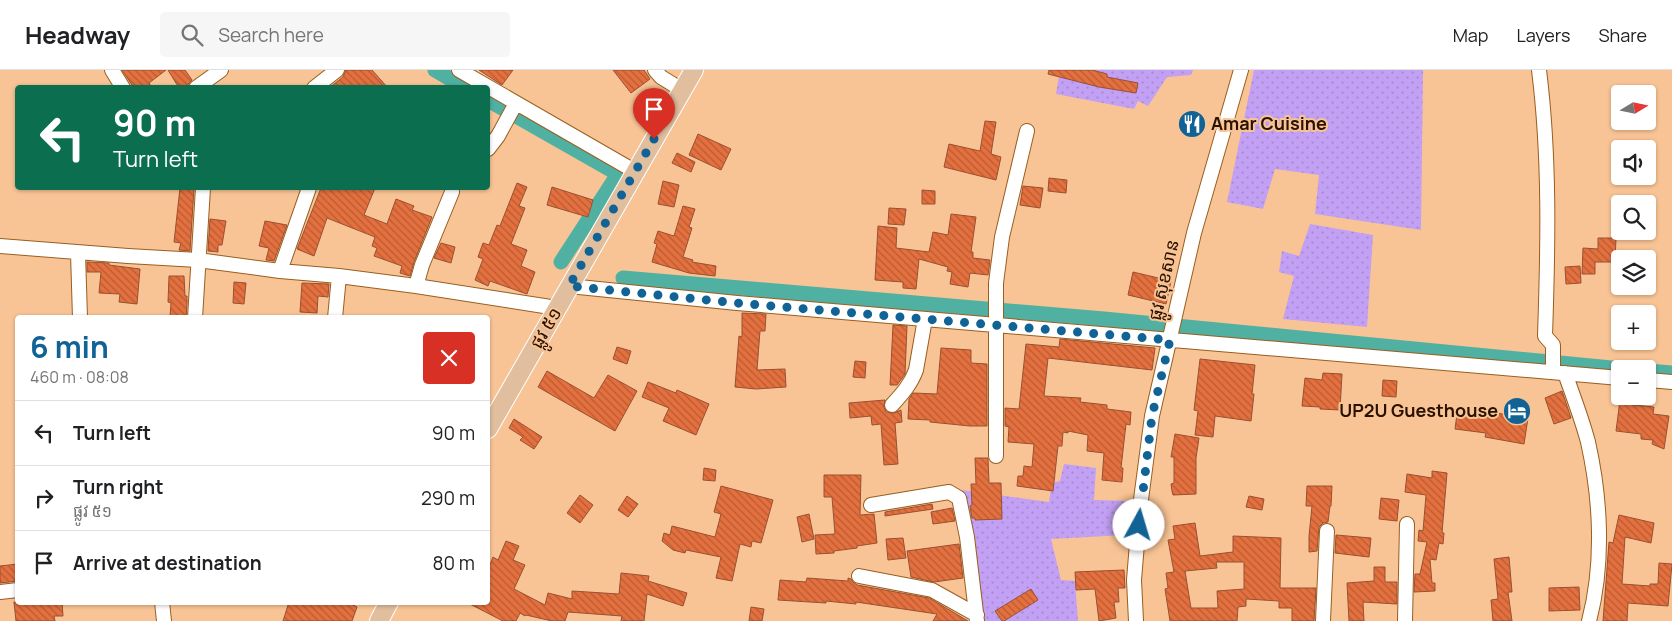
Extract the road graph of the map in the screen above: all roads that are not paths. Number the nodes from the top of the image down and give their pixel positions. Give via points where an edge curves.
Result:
1 (112, 70) edge
2 (221, 70) edge
3 (337, 70) edge
4 (458, 70) edge
5 (655, 70) edge
6 (694, 70) edge
7 (1241, 70) edge
8 (1539, 70) edge
9 (122, 85) edge
10 (200, 85) edge
11 (318, 85) edge
12 (479, 85) edge
13 (682, 90) junction
14 (490, 93) edge
15 (513, 110) junction
16 (1027, 131) dead end
17 (490, 146) edge
18 (636, 172) junction
19 (202, 190) edge
20 (308, 190) edge
21 (452, 192) dead end
22 (0, 246) edge
23 (78, 253) junction
24 (198, 260) junction
25 (280, 272) junction
26 (339, 276) junction
27 (416, 286) junction
28 (569, 286) junction
29 (557, 308) junction
30 (80, 315) edge
31 (195, 315) edge
32 (335, 315) edge
33 (925, 319) junction
34 (995, 322) junction
35 (1170, 337) junction
36 (1556, 365) junction
37 (1611, 376) edge
38 (1656, 381) edge
39 (1672, 382) edge
40 (892, 405) dead end
41 (490, 425) edge
42 (996, 456) dead end
43 (871, 505) dead end
44 (1407, 524) dead end
45 (1327, 530) dead end
46 (859, 576) dead end
47 (15, 590) edge
48 (0, 592) edge
49 (162, 605) edge
50 (387, 605) edge
51 (977, 618) edge
52 (164, 621) edge
53 (379, 621) edge
54 (1136, 621) edge
55 (1323, 621) edge
56 (1406, 621) edge
57 (1589, 621) edge

1 - 9 street
2 - 10 street
3 - 11 street
4 - 12 street
5 - 13 street
6 - 13 main road, ផ្លូវ ៥១
7 - 35 street, ផ្លូវ សុខសាន via 1194,233
8 - 36 street via 1545,113 1548,199 1545,336 1553,345
13 - 18 main road, ផ្លូវ ៥១
14 - 15 street
15 - 17 street
15 - 18 street
16 - 34 street via 1002,237
18 - 28 main road, ផ្លូវ ៥១
19 - 24 street
20 - 25 street
21 - 27 street
22 - 23 street
23 - 24 street
23 - 30 street
24 - 25 street
24 - 31 street
25 - 26 street
26 - 27 street
26 - 32 street
27 - 29 street
28 - 29 main road, ផ្លូវ ៥១
28 - 33 street
29 - 41 main road, ផ្លូវ ៥១
33 - 34 street
33 - 40 street via 914,376
34 - 35 street
34 - 42 street
35 - 36 street
35 - 54 street, ផ្លូវ សុខសាន via 1152,416 1140,507 1134,580
36 - 37 street
36 - 57 street via 1588,441 1598,509 1597,577
38 - 39 street
43 - 51 street via 950,492 959,498
44 - 56 street
45 - 55 street
46 - 51 street via 932,590
47 - 48 street
49 - 52 street
50 - 53 main road

